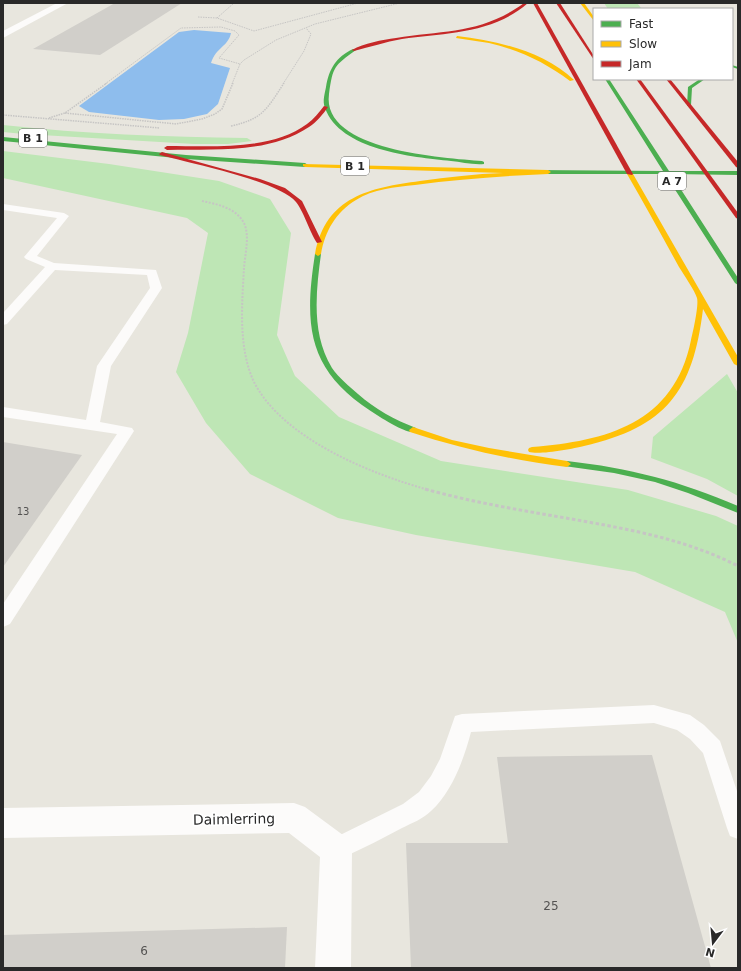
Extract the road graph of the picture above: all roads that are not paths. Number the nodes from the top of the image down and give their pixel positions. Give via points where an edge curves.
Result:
1 (64, 3) edge
2 (526, 3) edge
3 (535, 3) edge
4 (558, 3) edge
5 (582, 4) edge
6 (593, 10) edge
7 (593, 19) edge
8 (3, 35) edge
9 (404, 38) junction
10 (593, 57) edge
11 (608, 80) edge
12 (639, 80) edge
13 (669, 80) edge
14 (700, 80) edge
15 (582, 88) junction
16 (689, 105) junction
17 (326, 107) junction
18 (3, 136) edge
19 (3, 139) edge
20 (165, 151) junction
21 (482, 163) junction
22 (738, 165) edge
23 (548, 172) junction
24 (738, 173) edge
25 (3, 208) edge
26 (738, 217) edge
27 (319, 242) junction
28 (52, 266) junction
29 (738, 283) edge
30 (701, 299) junction
31 (3, 321) edge
32 (738, 364) edge
33 (3, 412) edge
34 (92, 426) junction
35 (494, 453) junction
36 (738, 510) edge
37 (3, 619) edge
38 (3, 823) edge
39 (738, 828) edge
40 (336, 849) junction
41 (333, 968) edge

1 - 8 street
2 - 9 main road via 501,20 486,25
3 - 15 main road
4 - 10 main road
5 - 6 main road
5 - 7 main road
9 - 15 main road via 456,37 504,44 543,59
9 - 17 main road via 371,44 345,54 336,62 328,78
11 - 29 main road, A 7
12 - 26 main road, A 7
13 - 16 main road
14 - 16 main road via 690,87
15 - 30 main road
16 - 22 main road
17 - 20 main road via 308,126 294,134 271,141 240,146
17 - 21 main road via 343,130 360,140 391,150
18 - 20 main road, B 1
19 - 20 main road, B 1 via 57,146
20 - 21 main road, B 1
20 - 23 main road, B 1 via 356,166
20 - 27 main road via 283,189 299,202
21 - 22 main road, B 1
23 - 24 main road, B 1
23 - 27 main road via 436,180 362,194 336,211
25 - 28 lane via 64,216 30,257
27 - 35 main road via 314,279 314,328 321,354 336,379 357,400 390,421 433,439
28 - 31 lane
28 - 34 lane via 152,272 156,288 104,366
30 - 32 main road
30 - 35 main road via 693,347 684,376 665,402 642,423 587,443 542,450
33 - 34 lane
34 - 37 lane via 127,431
35 - 36 main road via 629,473 666,482
38 - 40 street, Daimlerring via 294,818
39 - 40 lane via 712,748 697,732 673,718 654,714 462,723 446,770 426,801 405,815
40 - 41 street

